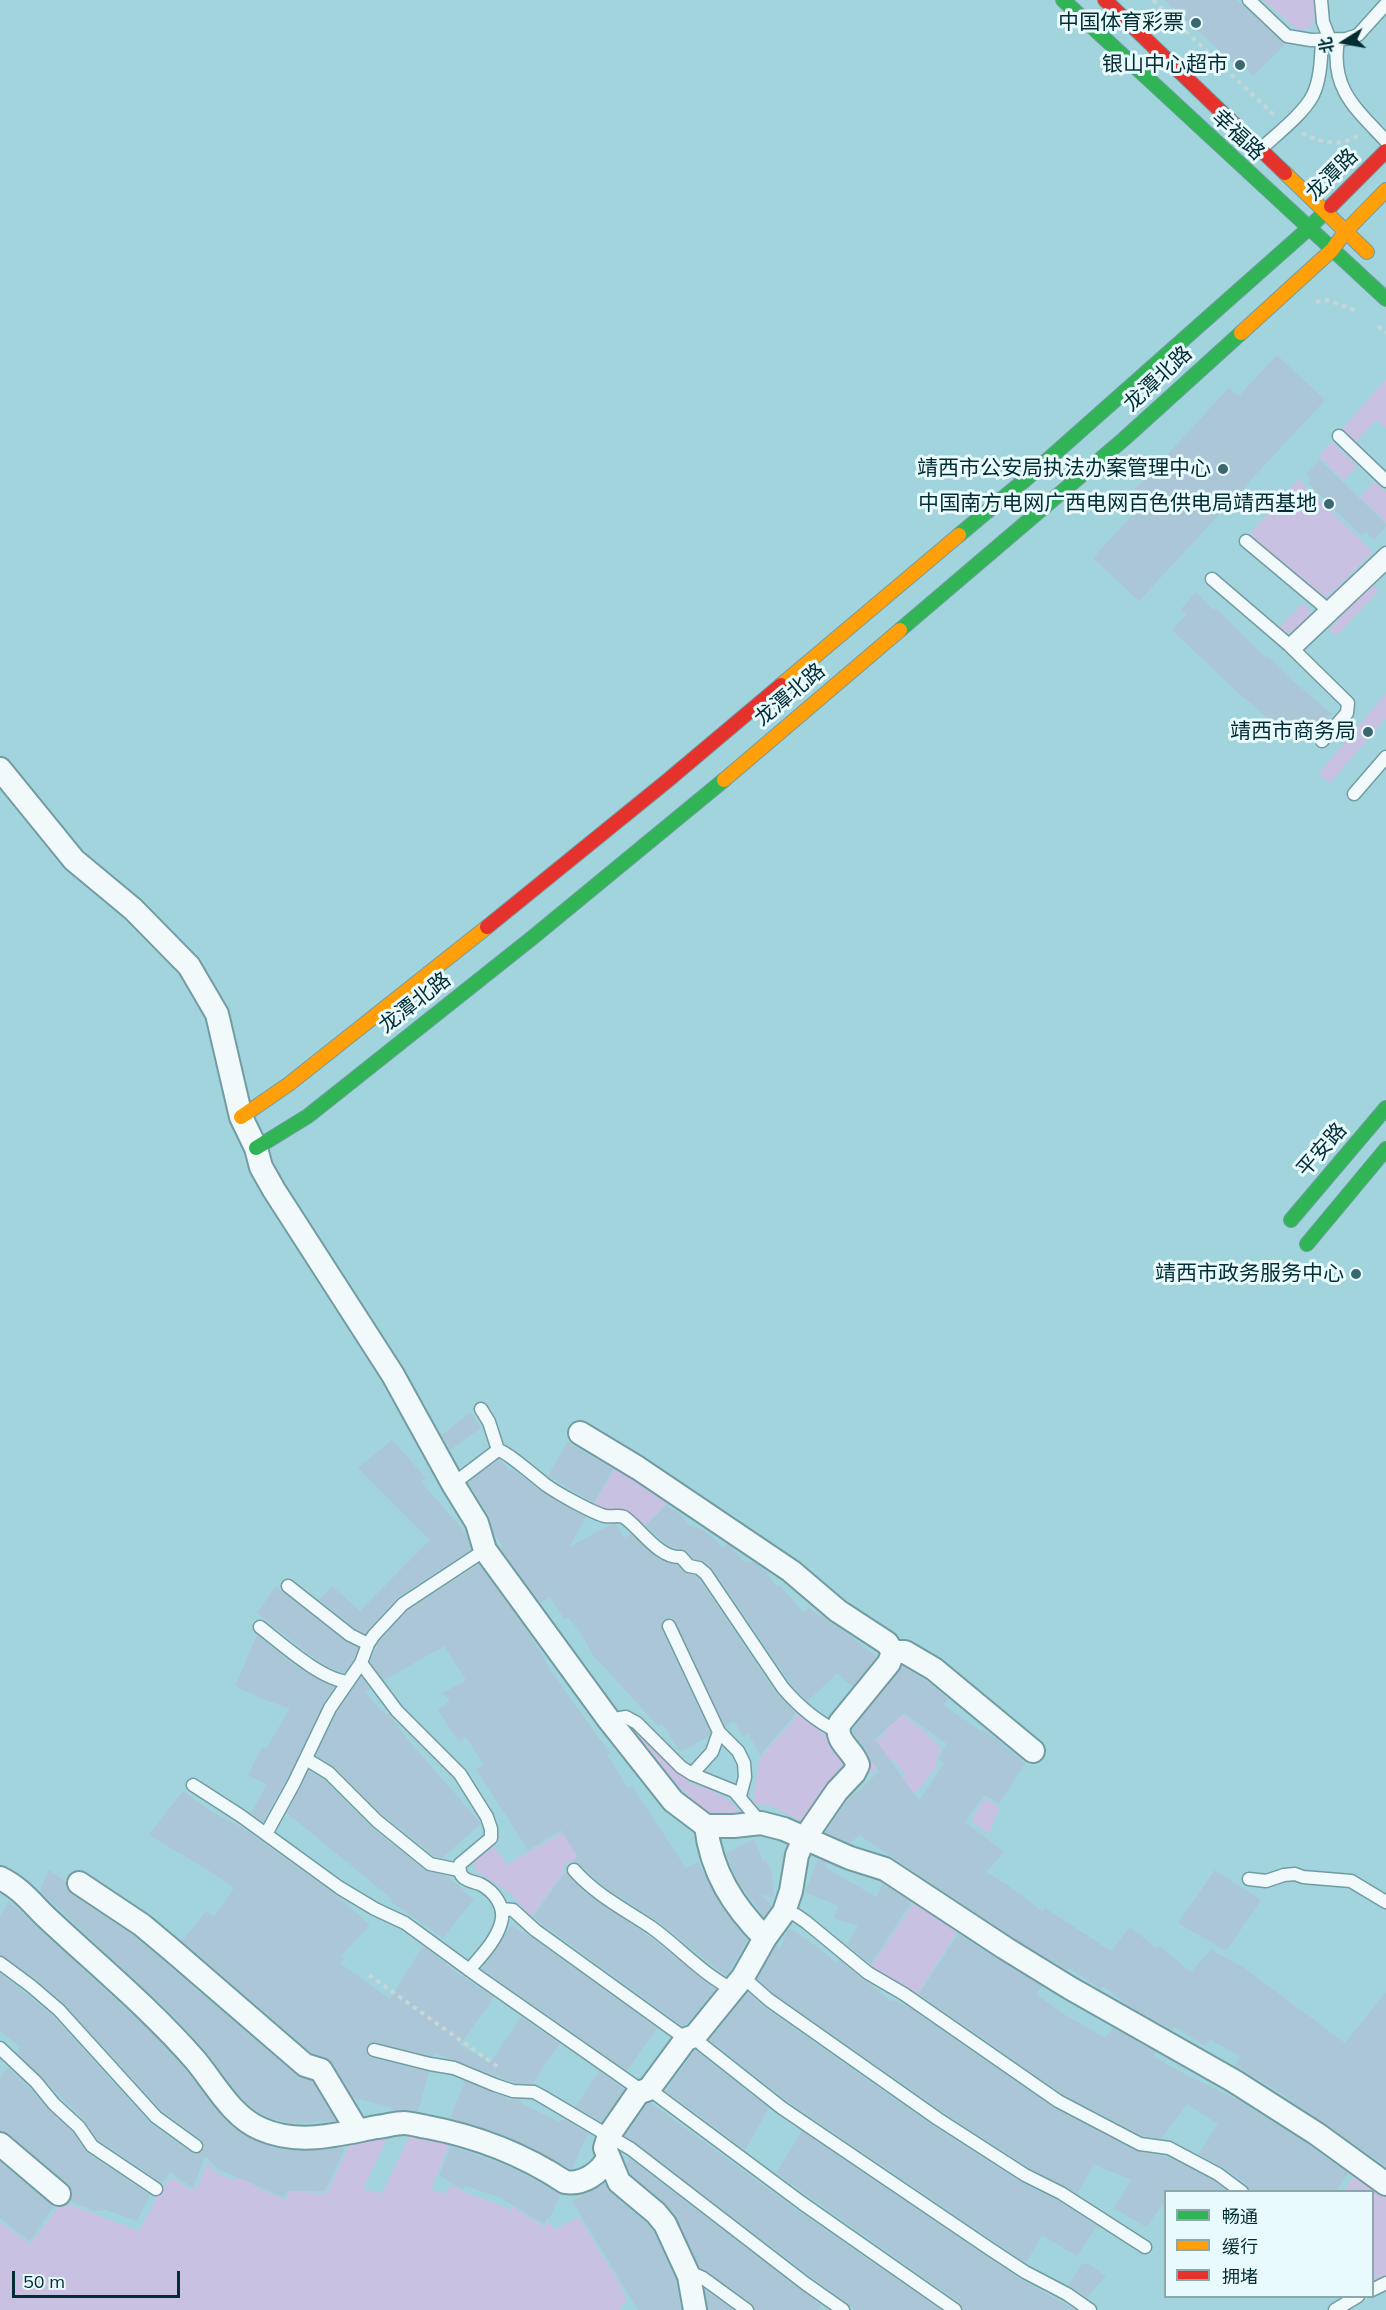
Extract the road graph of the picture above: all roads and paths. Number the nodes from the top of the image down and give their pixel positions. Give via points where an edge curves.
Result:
1 (1063, 0) edge
2 (1105, 0) edge
3 (1153, 0) edge
4 (1249, 0) edge
5 (1321, 0) edge
6 (1386, 4) edge
7 (1330, 40) junction
8 (1371, 124) junction
9 (1286, 126) junction
10 (1386, 141) edge
11 (1261, 149) junction
12 (1386, 151) edge
13 (1386, 190) edge
14 (1325, 212) junction
15 (1308, 229) junction
16 (1345, 232) junction
17 (1332, 250) junction
18 (1379, 263) dead end
19 (1386, 299) edge
20 (1339, 436) dead end
21 (1386, 481) edge
22 (1246, 541) dead end
23 (1386, 553) edge
24 (1386, 563) edge
25 (1212, 579) dead end
26 (1326, 608) junction
27 (1291, 647) junction
28 (1322, 741) dead end
29 (1386, 757) edge
30 (0, 769) edge
31 (1354, 794) dead end
32 (1386, 1108) edge
33 (241, 1117) junction
34 (256, 1148) junction
35 (1386, 1149) edge
36 (1291, 1220) dead end
37 (1307, 1244) dead end
38 (481, 1409) dead end
39 (580, 1433) dead end
40 (498, 1450) junction
41 (453, 1484) junction
42 (485, 1550) junction
43 (288, 1586) dead end
44 (669, 1626) dead end
45 (260, 1627) dead end
46 (368, 1644) junction
47 (894, 1652) junction
48 (361, 1663) junction
49 (348, 1682) junction
50 (609, 1720) junction
51 (837, 1731) junction
52 (719, 1732) junction
53 (1033, 1751) dead end
54 (306, 1759) junction
55 (692, 1774) junction
56 (192, 1785) dead end
57 (740, 1796) junction
58 (761, 1823) junction
59 (706, 1826) junction
60 (266, 1834) junction
61 (804, 1839) junction
62 (574, 1869) dead end
63 (459, 1870) junction
64 (0, 1878) edge
65 (1249, 1879) dead end
66 (78, 1883) dead end
67 (1386, 1902) edge
68 (502, 1910) junction
69 (784, 1912) junction
70 (765, 1938) junction
71 (0, 1963) edge
72 (469, 1970) junction
73 (369, 1975) dead end
74 (737, 1983) junction
75 (691, 2038) junction
76 (0, 2048) edge
77 (374, 2050) dead end
78 (645, 2090) junction
79 (527, 2091) junction
80 (357, 2130) junction
81 (609, 2135) junction
82 (0, 2144) edge
83 (196, 2146) dead end
84 (608, 2158) junction
85 (1386, 2184) edge
86 (156, 2189) dead end
87 (1239, 2190) edge
88 (59, 2194) dead end
89 (1145, 2247) dead end
90 (689, 2276) junction
91 (1355, 2298) edge
92 (695, 2310) edge
93 (747, 2310) edge
94 (843, 2310) edge
95 (955, 2310) edge
96 (1090, 2310) edge
97 (1335, 2310) edge

1 - 15 main road, 幸福路
2 - 11 main road, 幸福路
3 - 9 path
4 - 7 lane via 1287,36
5 - 7 lane
6 - 7 lane via 1358,35
7 - 8 lane via 1338,76 1351,101
7 - 9 lane via 1314,95
8 - 9 path via 1352,140 1338,144
8 - 10 lane
9 - 11 lane
11 - 14 main road, 幸福路
12 - 14 main road, 龙潭路
13 - 16 main road
14 - 15 main road, 龙潭路
14 - 16 main road, 幸福路
15 - 17 main road, 幸福路
15 - 33 main road, 龙潭北路 via 1026,479 667,781 387,1007
16 - 17 main road
16 - 18 main road, 幸福路
17 - 19 main road, 幸福路
17 - 34 main road, 龙潭北路 via 1108,453 689,810 308,1116
20 - 21 lane
22 - 26 lane
23 - 26 lane
24 - 27 lane
25 - 27 lane
26 - 27 lane
27 - 28 lane via 1348,703 1347,712
29 - 31 lane
30 - 33 street via 74,860 133,909 189,966 217,1014
32 - 36 main road, 平安路
33 - 34 street
34 - 41 street via 274,1190 393,1375
35 - 37 main road
38 - 40 lane
39 - 47 street via 791,1571
40 - 41 lane
40 - 51 lane via 566,1497 603,1516 624,1516 658,1549 701,1570 783,1688 815,1718
41 - 42 street via 477,1523
42 - 46 lane via 403,1604
42 - 50 street
43 - 46 lane via 350,1635
44 - 52 lane
45 - 49 lane via 308,1663
46 - 48 lane
47 - 51 street
47 - 53 street via 904,1652 934,1669
48 - 49 lane
48 - 63 lane via 397,1711 460,1774 487,1817 491,1838 460,1864
49 - 54 lane via 330,1708
50 - 55 lane via 626,1717 637,1723
50 - 59 street via 673,1801
51 - 61 street via 858,1765
52 - 55 lane via 712,1752
52 - 57 lane via 744,1762
54 - 60 lane
54 - 63 lane via 329,1773 377,1821 430,1864
55 - 57 lane
56 - 60 lane
57 - 58 lane
58 - 59 street
58 - 61 street
59 - 70 street via 718,1875 729,1897
60 - 72 lane via 340,1888 405,1923
61 - 69 street
61 - 85 street via 885,1869 1070,1988 1234,2081
62 - 74 lane via 598,1893 650,1927 700,1969
63 - 68 lane via 462,1876 487,1888
64 - 80 street via 24,1894 127,1989 196,2061 241,2116 261,2129 295,2137 326,2138
65 - 67 lane via 1266,1881 1295,1874 1351,1881
66 - 80 street via 165,1944 304,2065 321,2070
68 - 72 lane via 497,1934
68 - 75 lane via 513,1910 535,1930
69 - 70 street
69 - 87 lane via 801,1918 868,1973 1058,2101 1140,2144 1168,2148
70 - 74 street
71 - 83 lane via 59,2010 156,2117
72 - 78 lane
73 - 79 path via 482,2054
74 - 75 street
74 - 89 lane via 769,2000 938,2119
75 - 78 street
75 - 96 lane via 782,2108 1025,2272
76 - 86 lane via 79,2127 92,2146
77 - 79 lane via 454,2068 513,2091
78 - 81 street
78 - 95 lane
79 - 81 lane
80 - 84 street via 404,2123 450,2131 574,2184 590,2177
81 - 84 street via 605,2148
81 - 94 lane
82 - 88 street
84 - 90 street via 619,2182 664,2224
90 - 92 street
90 - 93 lane via 703,2278
91 - 97 lane

